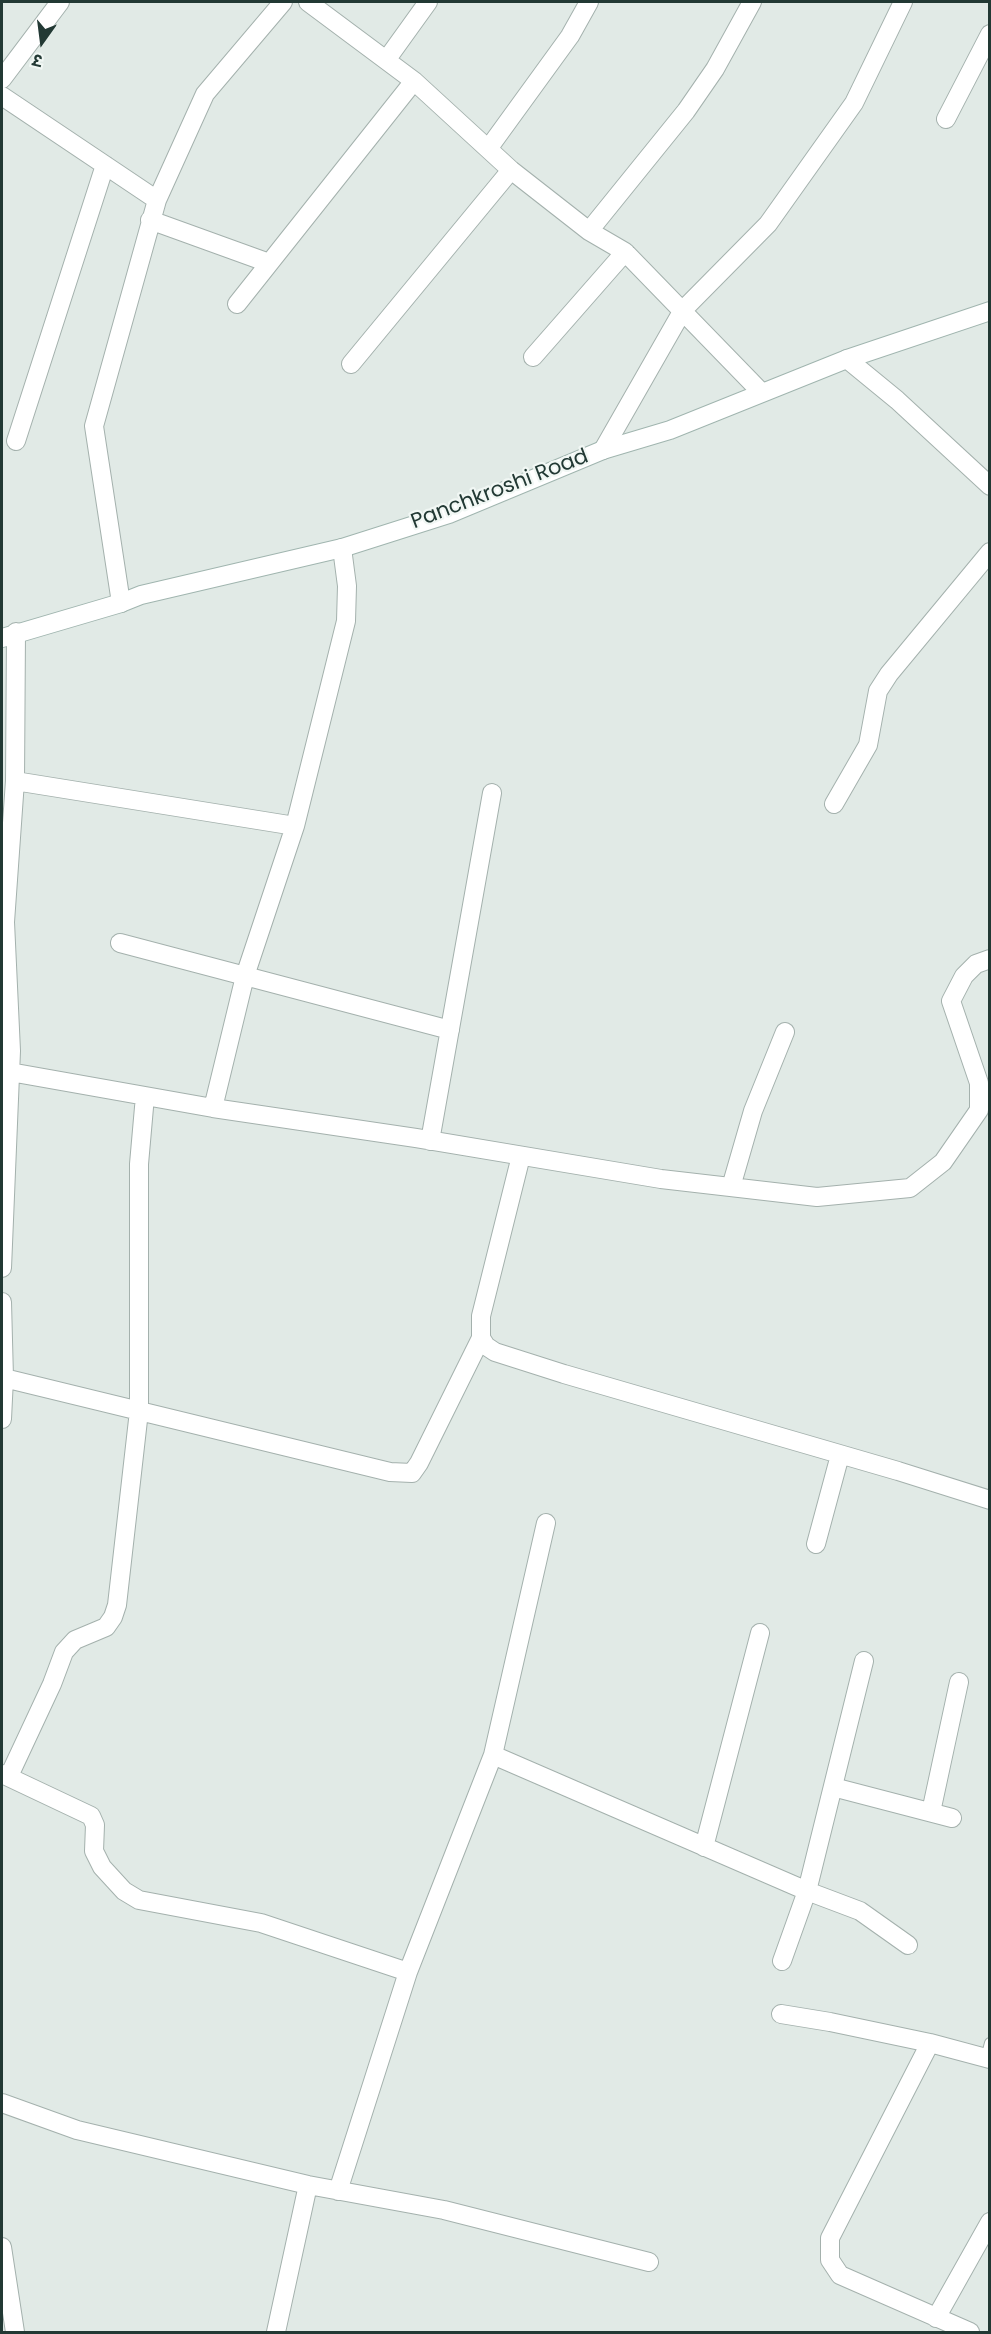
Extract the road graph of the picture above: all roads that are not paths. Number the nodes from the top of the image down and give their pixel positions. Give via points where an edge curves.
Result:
1 (60, 2) edge
2 (283, 2) edge
3 (308, 2) edge
4 (429, 2) edge
5 (589, 2) edge
6 (752, 2) edge
7 (903, 2) edge
8 (990, 34) edge
9 (387, 60) junction
10 (2, 79) edge
11 (414, 81) junction
12 (2, 96) edge
13 (946, 119) dead end
14 (488, 149) junction
15 (105, 165) junction
16 (512, 170) junction
17 (157, 200) junction
18 (150, 220) junction
19 (589, 231) junction
20 (625, 252) junction
21 (269, 263) junction
22 (237, 304) dead end
23 (683, 310) junction
24 (990, 311) edge
25 (533, 357) dead end
26 (847, 359) junction
27 (351, 364) dead end
28 (760, 392) junction
29 (16, 441) dead end
30 (603, 450) junction
31 (990, 486) edge
32 (342, 548) junction
33 (990, 552) edge
34 (121, 603) junction
35 (9, 635) edge
36 (15, 782) junction
37 (492, 793) dead end
38 (834, 804) dead end
39 (295, 826) junction
40 (4, 943) edge
41 (120, 943) dead end
42 (990, 959) edge
43 (245, 976) junction
44 (450, 1030) junction
45 (785, 1032) dead end
46 (10, 1072) junction
47 (145, 1096) junction
48 (213, 1108) junction
49 (984, 1112) edge
50 (430, 1141) junction
51 (521, 1156) junction
52 (731, 1187) junction
53 (2, 1268) edge
54 (2, 1302) edge
55 (481, 1338) junction
56 (4, 1378) junction
57 (139, 1411) junction
58 (2, 1419) edge
59 (840, 1455) junction
60 (990, 1500) edge
61 (546, 1523) dead end
62 (816, 1544) dead end
63 (760, 1633) dead end
64 (864, 1661) dead end
65 (959, 1682) dead end
66 (493, 1755) junction
67 (5, 1775) edge
68 (833, 1787) junction
69 (931, 1812) junction
70 (952, 1818) dead end
71 (704, 1846) junction
72 (807, 1891) junction
73 (908, 1945) dead end
74 (782, 1961) dead end
75 (408, 1972) junction
76 (781, 2014) dead end
77 (930, 2043) junction
78 (988, 2053) edge
79 (2, 2103) edge
80 (308, 2185) junction
81 (338, 2191) junction
82 (990, 2222) edge
83 (2, 2247) edge
84 (649, 2262) dead end
85 (945, 2325) edge
86 (15, 2332) edge
87 (276, 2332) edge
88 (970, 2332) edge

1 - 10 street
2 - 17 street via 205,94
3 - 9 street
4 - 9 street
5 - 14 street via 570,36
6 - 19 street via 715,69 686,111
7 - 23 street via 854,103 768,224
8 - 13 street
9 - 11 street
11 - 14 street
11 - 21 street
12 - 15 street
14 - 16 street
15 - 17 street
15 - 29 street
16 - 19 street
16 - 27 street
17 - 18 street
18 - 21 street
18 - 34 street via 94,426
19 - 20 street
20 - 23 street
20 - 25 street
21 - 22 street
23 - 28 street
23 - 30 street
24 - 26 street, Panchkroshi Road
26 - 28 street, Panchkroshi Road
26 - 31 street
28 - 30 street, Panchkroshi Road via 669,430
30 - 32 street, Panchkroshi Road via 448,514
32 - 34 street, Panchkroshi Road
32 - 39 street via 346,621
33 - 38 street via 878,691 868,745
34 - 35 street, Panchkroshi Road
35 - 36 street
36 - 39 street
36 - 40 street
37 - 44 street
39 - 43 street
40 - 46 street
41 - 43 street
42 - 49 street via 976,964 964,976 951,1001 979,1083
43 - 44 street
43 - 48 street
44 - 50 street
45 - 52 street via 753,1111
46 - 47 street
46 - 53 street
47 - 48 street
47 - 57 street via 139,1164
48 - 50 street
49 - 52 street via 943,1162 910,1188 817,1197
50 - 51 street
51 - 52 street
51 - 55 street via 482,1317
54 - 56 street
55 - 57 street via 412,1473 390,1472
55 - 59 street via 486,1346 505,1355
56 - 57 street
56 - 58 street
57 - 67 street via 113,1617 106,1627 75,1640 64,1652 52,1684
59 - 60 street
59 - 62 street
61 - 66 street
63 - 71 street
64 - 68 street
65 - 69 street
66 - 71 street
66 - 75 street
67 - 75 street via 90,1816 96,1825 94,1851 102,1867 124,1891 139,1900 261,1923
68 - 69 street
68 - 72 street
69 - 70 street
71 - 72 street
72 - 73 street via 860,1911
72 - 74 street
75 - 81 street
76 - 77 street
77 - 78 street
77 - 85 street via 830,2238 830,2260 840,2275
79 - 80 street via 77,2130
80 - 81 street
80 - 87 street
81 - 84 street via 444,2210
82 - 85 street
83 - 86 street
85 - 88 street

